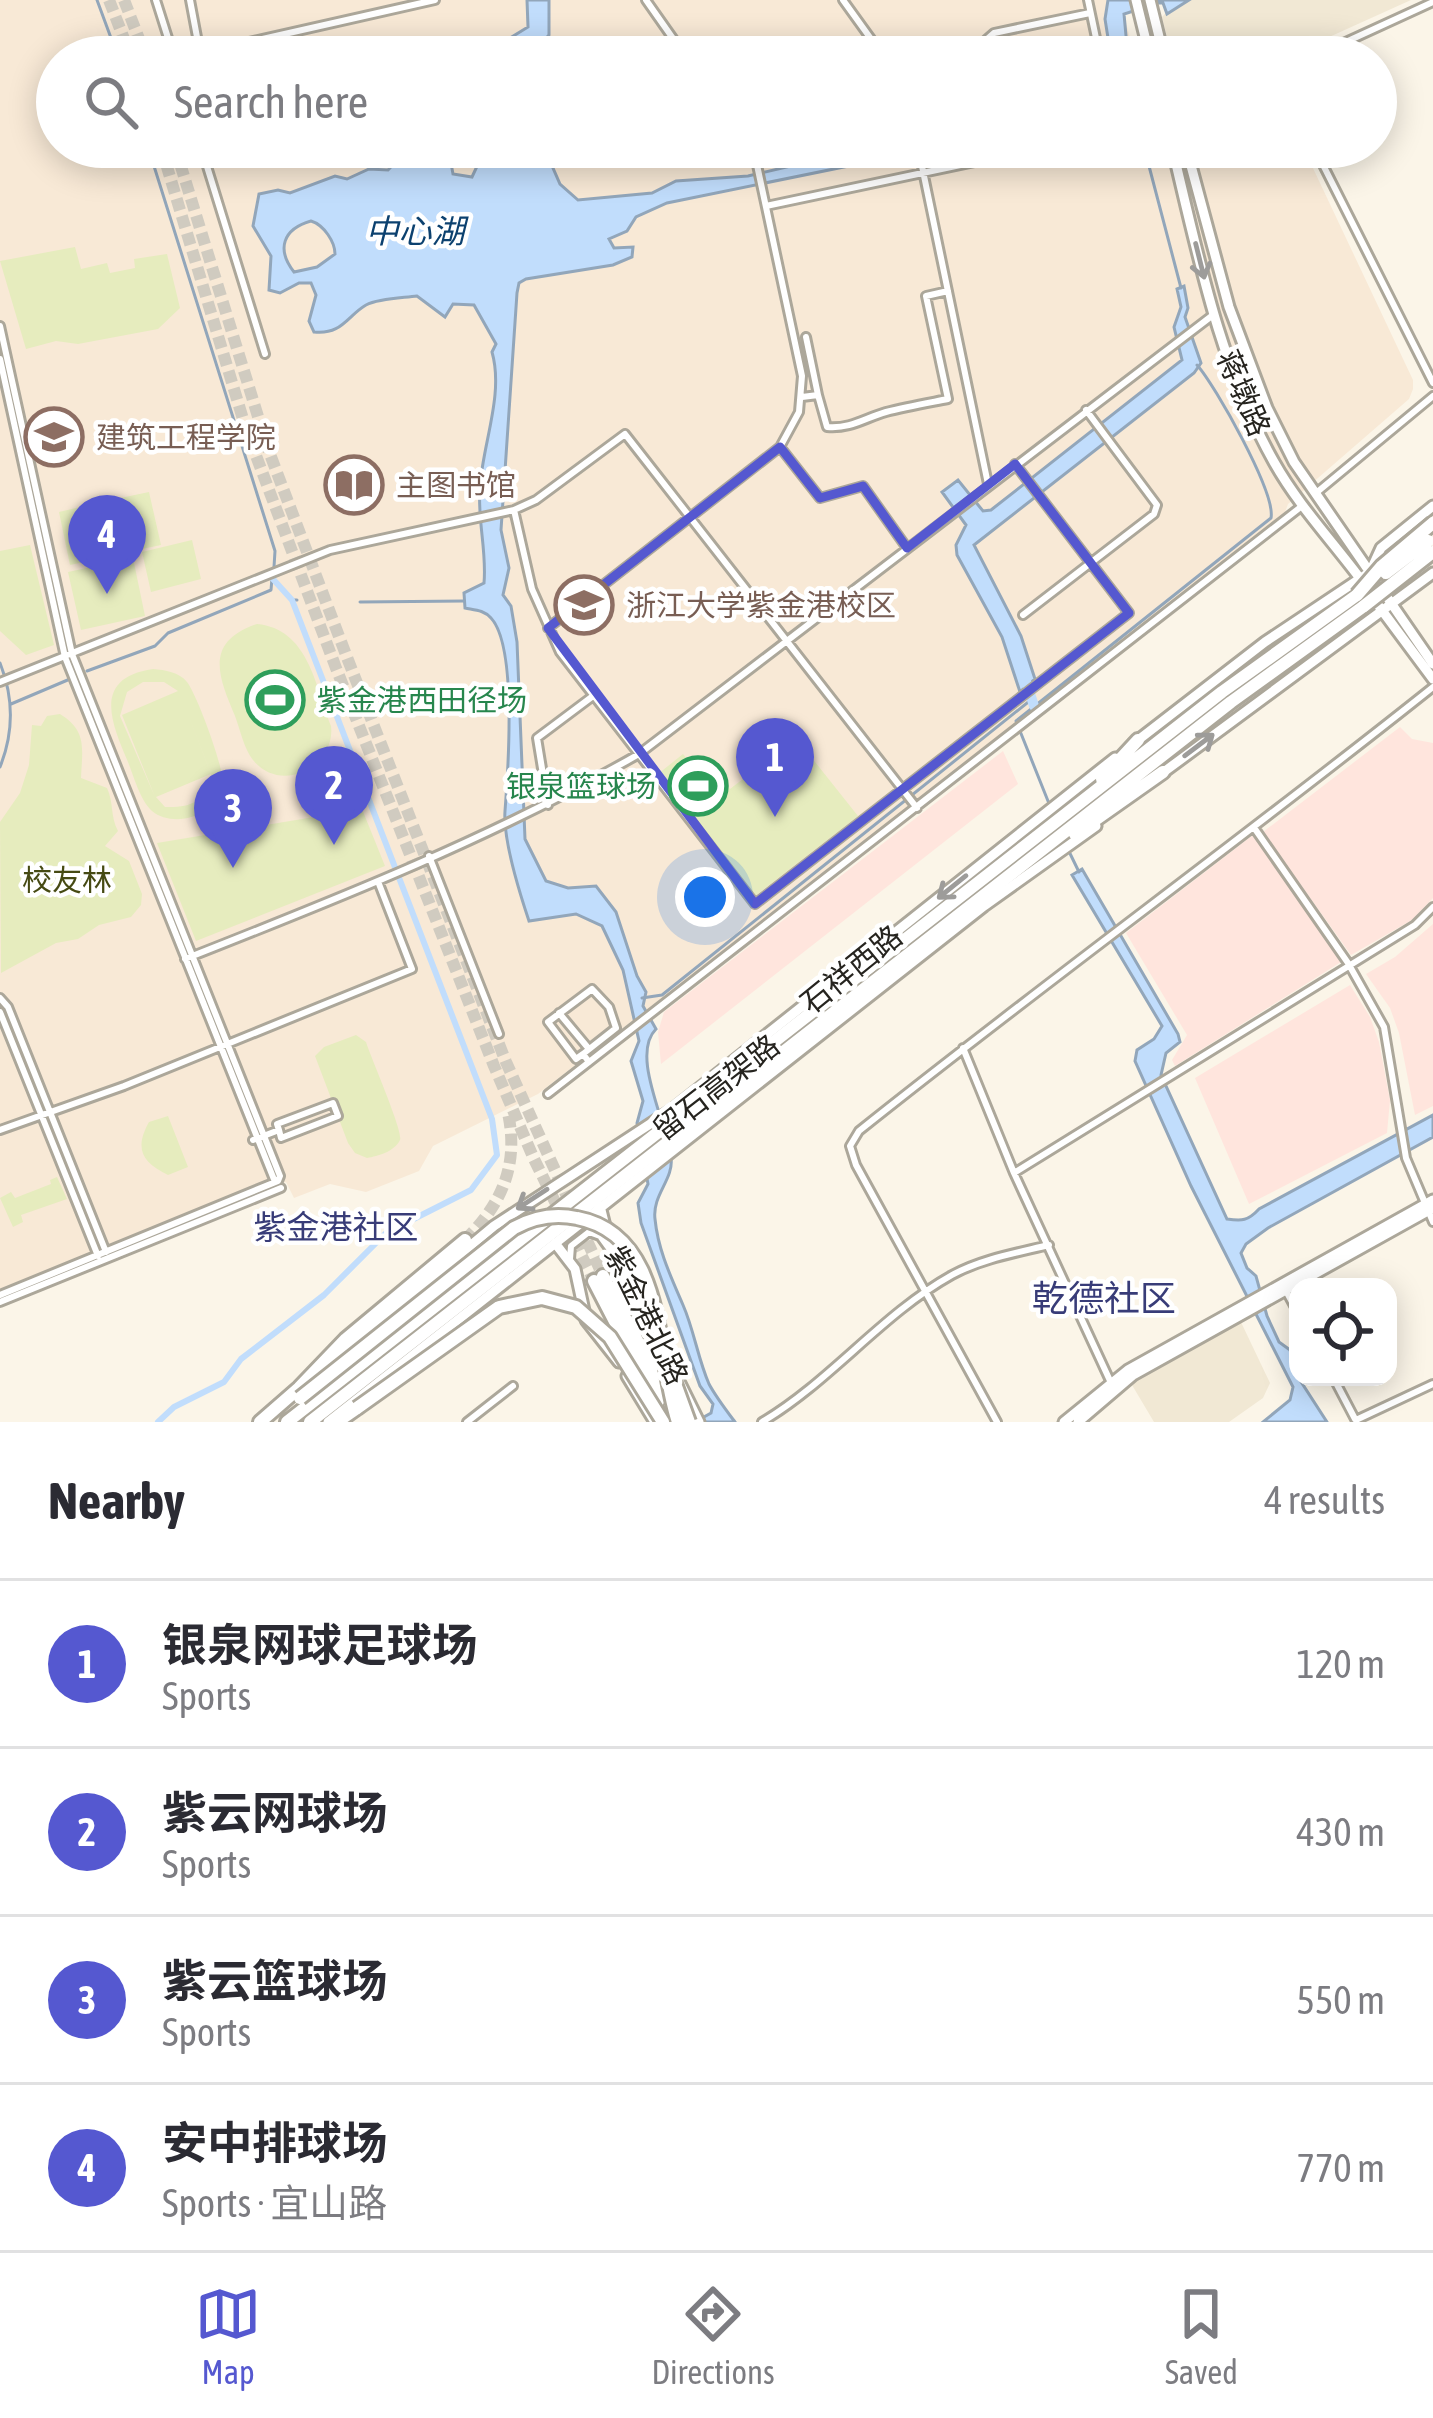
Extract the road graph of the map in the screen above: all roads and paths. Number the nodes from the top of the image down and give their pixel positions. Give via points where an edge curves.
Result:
1 (155, 0) edge
2 (190, 0) edge
3 (435, 0) edge
4 (646, 0) edge
5 (843, 0) edge
6 (1088, 0) edge
7 (1136, 0) edge
8 (1433, 2) edge
9 (1151, 5) edge
10 (1090, 13) junction
11 (167, 36) edge
12 (197, 36) edge
13 (275, 36) edge
14 (671, 36) edge
15 (869, 36) edge
16 (991, 36) edge
17 (1095, 36) edge
18 (1145, 36) edge
19 (1159, 36) edge
20 (1358, 36) edge
21 (207, 168) edge
22 (759, 168) edge
23 (923, 168) edge
24 (940, 168) edge
25 (1177, 168) edge
26 (1192, 168) edge
27 (1325, 168) edge
28 (924, 172) junction
29 (766, 206) junction
30 (949, 291) junction
31 (1213, 315) junction
32 (0, 326) edge
33 (806, 337) dead end
34 (265, 354) dead end
35 (0, 359) edge
36 (1433, 383) edge
37 (818, 395) junction
38 (1433, 396) edge
39 (802, 397) junction
40 (1088, 412) junction
41 (780, 447) junction
42 (1017, 466) junction
43 (988, 484) junction
44 (1315, 494) junction
45 (1303, 504) junction
46 (1433, 506) edge
47 (512, 510) junction
48 (691, 517) junction
49 (1433, 530) edge
50 (907, 548) junction
51 (1433, 553) edge
52 (1090, 563) junction
53 (1433, 568) edge
54 (1365, 575) junction
55 (1360, 601) junction
56 (1386, 606) junction
57 (1023, 615) dead end
58 (548, 628) junction
59 (787, 642) junction
60 (69, 655) junction
61 (1433, 664) edge
62 (0, 682) edge
63 (1433, 683) edge
64 (593, 696) junction
65 (1138, 740) joint
66 (639, 754) junction
67 (1163, 772) joint
68 (905, 792) junction
69 (548, 805) junction
70 (916, 807) junction
71 (1066, 824) junction
72 (1255, 829) junction
73 (1052, 835) junction
74 (428, 856) junction
75 (992, 882) junction
76 (379, 884) junction
77 (1433, 907) edge
78 (188, 958) junction
79 (1348, 963) junction
80 (1, 1006) edge
81 (560, 1013) junction
82 (499, 1034) dead end
83 (223, 1046) junction
84 (962, 1048) junction
85 (586, 1052) junction
86 (589, 1062) junction
87 (548, 1094) dead end
88 (46, 1114) junction
89 (0, 1130) edge
90 (279, 1130) junction
91 (671, 1130) junction
92 (258, 1138) junction
93 (636, 1156) junction
94 (1014, 1173) junction
95 (278, 1184) junction
96 (600, 1206) junction
97 (1430, 1209) edge
98 (465, 1240) tunnel mouth
99 (555, 1243) junction
100 (1048, 1245) junction
101 (610, 1250) junction
102 (102, 1254) junction
103 (570, 1259) junction
104 (1278, 1289) junction
105 (924, 1294) junction
106 (0, 1299) edge
107 (1289, 1302) edge
108 (654, 1308) junction
109 (1433, 1384) edge
110 (513, 1386) dead end
111 (1338, 1386) edge
112 (1114, 1387) junction
113 (300, 1393) junction
114 (1356, 1421) edge
115 (260, 1422) edge
116 (272, 1422) edge
117 (287, 1422) edge
118 (310, 1422) edge
119 (333, 1422) edge
120 (466, 1422) edge
121 (662, 1422) edge
122 (679, 1422) edge
123 (689, 1422) edge
124 (699, 1422) edge
125 (762, 1422) edge
126 (997, 1422) edge
127 (1064, 1422) edge
128 (1078, 1422) edge

1 - 11 street
2 - 12 street
3 - 13 street
4 - 14 street
5 - 15 street
6 - 10 street
7 - 18 main road
8 - 20 street
9 - 19 main road
10 - 16 street
10 - 17 street
21 - 34 street
22 - 29 street
23 - 28 street
24 - 28 street
25 -> 31 main road, 蒋墩路
26 - 44 main road, 蒋墩路 via 1243,349
27 - 36 street
28 - 29 street
28 - 30 street
29 - 39 street
30 - 37 street via 926,296 948,399 841,428 827,427
30 - 43 street
31 - 40 street
31 - 45 main road, 蒋墩路 via 1248,409
32 - 60 street
33 - 37 street
35 - 60 street
37 - 39 street
38 - 44 street
39 - 41 street
40 - 42 street
40 - 52 street via 1157,505
41 - 48 street
41 - 50 street via 820,498 863,486
42 - 43 street
42 - 52 street
43 - 50 street
44 - 54 main road, 蒋墩路
45 - 54 main road, 蒋墩路
45 - 70 street
46 - 54 main road via 1381,548
47 - 48 street via 625,434
47 - 58 street
47 - 60 street via 330,550
48 - 58 street
48 - 59 street
49 - 54 highway
49 - 55 highway, bridge via 1382,566
50 - 59 street
51 - 55 highway, 留石高架路, bridge
52 - 57 street
52 - 68 street via 1129,613
53 - 55 highway, bridge
53 - 56 main road
54 - 56 main road, 蒋墩路
54 - 65 main road
55 - 71 highway, 留石高架路
56 - 61 main road
56 - 63 main road
67 -> 56 main road
58 - 64 street
59 - 66 street
59 - 68 street
60 - 62 street
60 - 78 street
63 - 72 street
64 - 66 street
64 - 69 street via 536,738
65 - 71 highway
66 - 68 street via 755,904
66 - 69 street
67 - 71 highway
68 - 70 street
69 - 74 street
70 - 86 street
71 - 73 highway, 留石高架路
71 - 73 highway
72 - 79 street
72 - 84 street
73 - 75 highway, 留石高架路
73 - 75 highway
73 -> 91 main road, 石祥西路 via 868,956
73 - 91 main road, 石祥西路 via 985,906
74 - 76 street
74 - 82 street
75 - 91 highway, 留石高架路
76 - 78 street
76 - 83 street via 412,969
77 - 79 street
78 - 83 street
79 - 94 street
79 - 97 street via 1384,1027 1406,1158
80 - 88 street via 8,1006
81 - 85 street
81 - 85 street via 548,1022 577,1059
81 - 85 street via 589,989 609,1007 616,1028
83 - 88 street
83 - 92 street
84 - 94 street
84 - 105 street via 850,1146
85 - 86 street
86 - 87 street
88 - 89 street
88 - 102 street
90 - 90 street via 281,1138 338,1116 333,1102 277,1124
90 - 92 street
91 - 93 highway, 留石高架路
91 - 93 main road, 石祥西路
92 - 95 street
93 - 96 main road, 石祥西路
93 -> 113 main road, 石祥西路 via 539,1193
93 - 117 highway, 留石高架路
93 - 118 highway, 留石高架路
94 - 100 street
95 - 102 street
95 - 106 street
96 - 99 main road, 石祥西路
96 - 101 main road, 紫金港北路
97 - 104 main road
98 - 113 highway via 346,1339
99 - 103 main road, 紫金港北路
99 - 119 main road, 石祥西路
100 - 105 street via 968,1267
100 - 112 street
101 - 103 street via 590,1232 571,1246
101 - 124 main road, 紫金港北路
102 - 106 street
103 - 121 main road, 紫金港北路 via 586,1321
104 - 107 street
104 - 112 main road
105 - 125 street
105 - 126 street
108 - 113 highway, bridge via 640,1263 618,1236 590,1220 543,1217 499,1239
108 - 122 highway, bridge
108 - 123 highway, bridge
109 - 114 street
110 - 120 street
111 - 114 street
112 - 127 main road
112 - 128 main road
113 - 115 highway, 石祥西路
113 - 116 highway
119 - 121 highway, bridge via 499,1307 542,1298 576,1307 610,1336
121 - 122 highway via 599,1278

